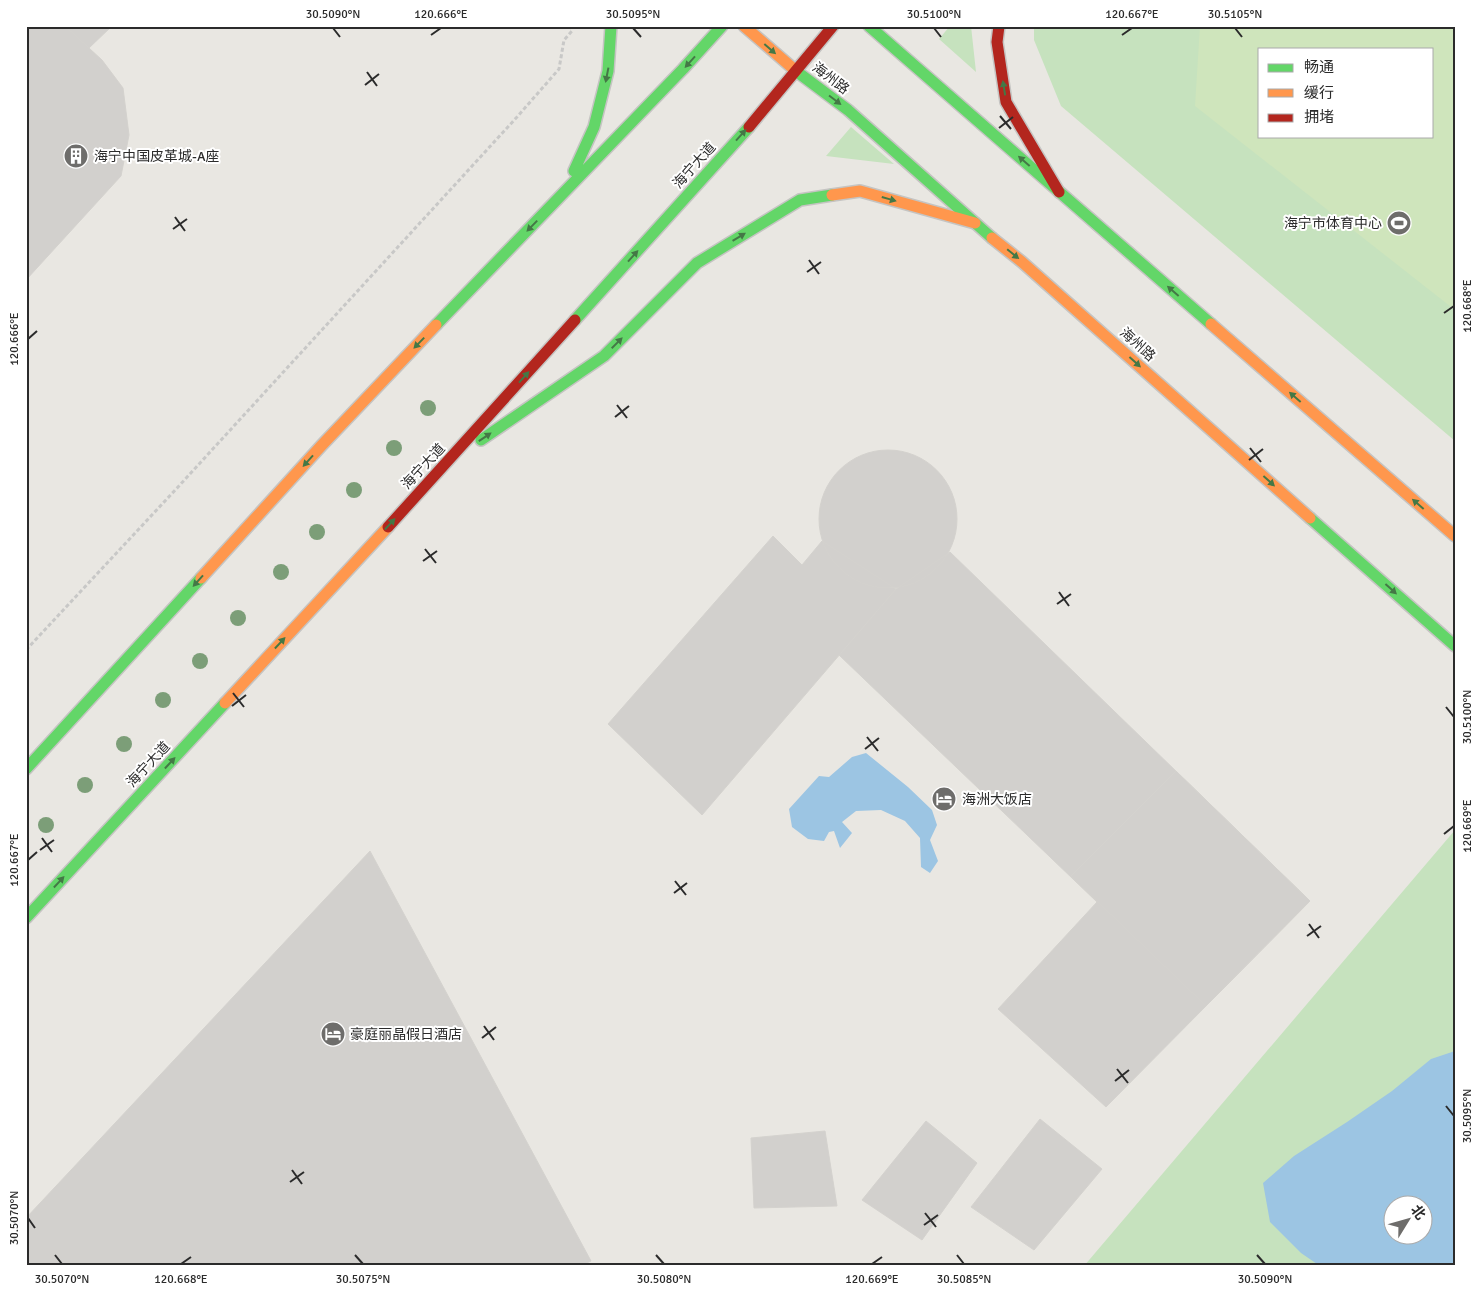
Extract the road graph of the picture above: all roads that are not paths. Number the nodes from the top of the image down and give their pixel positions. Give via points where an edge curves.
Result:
1 (611, 26) edge
2 (722, 26) edge
3 (744, 26) edge
4 (833, 26) edge
5 (869, 26) edge
6 (999, 26) edge
7 (796, 71) junction
8 (565, 190) junction
9 (1059, 192) junction
10 (975, 224) junction
11 (445, 465) junction
12 (1455, 536) edge
13 (1455, 646) edge
14 (26, 769) edge
15 (26, 918) edge

1 -> 8 main road via 608,71 594,127
2 -> 8 main road
3 -> 7 main road, 海州路
4 - 7 main road, 海宁大道
9 -> 5 main road
9 -> 6 main road via 1006,102 997,42
7 -> 10 main road, 海州路 via 848,110
11 -> 7 main road, 海宁大道
8 -> 14 main road via 322,445
12 -> 9 main road
11 -> 10 main road via 604,356 697,262 800,200 860,191
10 -> 13 main road, 海州路
15 -> 11 main road, 海宁大道

